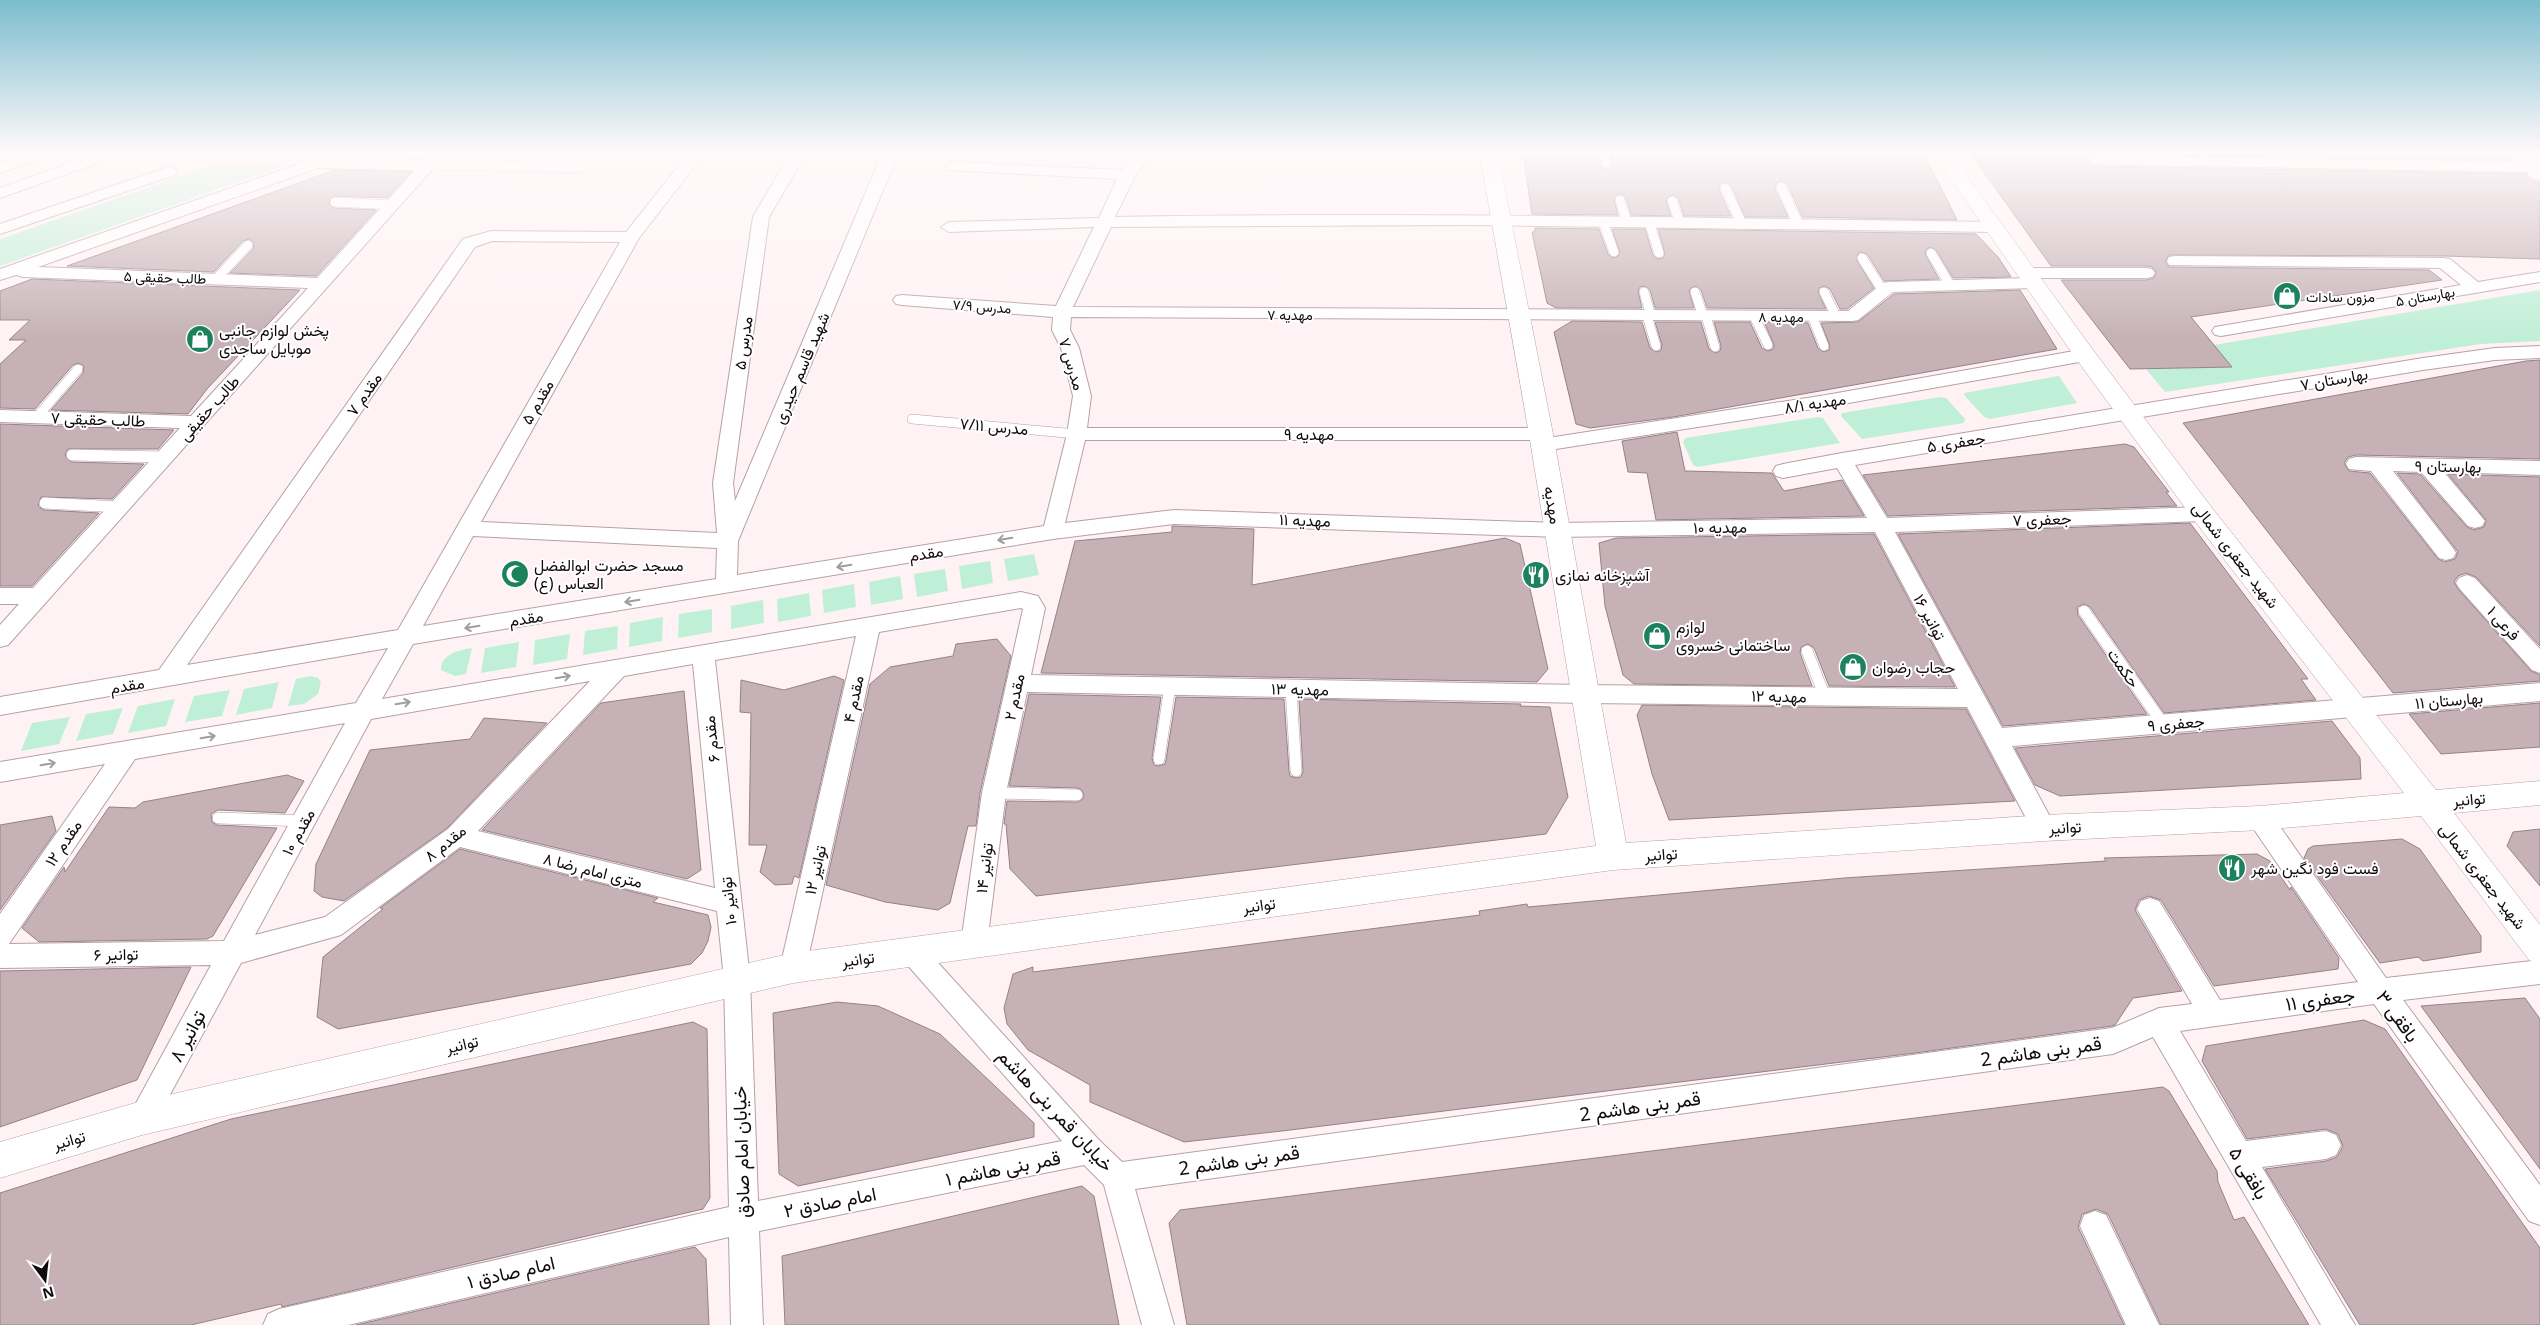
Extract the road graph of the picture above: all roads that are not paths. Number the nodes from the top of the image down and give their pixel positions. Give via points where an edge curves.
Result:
1 (39, 216) edge
2 (167, 216) edge
3 (382, 216) edge
4 (647, 216) edge
5 (763, 216) edge
6 (864, 216) edge
7 (1107, 216) edge
8 (1501, 216) edge
9 (1625, 216) edge
10 (1677, 216) edge
11 (1738, 216) edge
12 (1794, 216) edge
13 (1986, 216) edge
14 (1502, 220) junction
15 (1104, 221) junction
16 (1603, 222) junction
17 (1627, 222) junction
18 (1649, 222) junction
19 (1680, 223) junction
20 (1742, 224) junction
21 (1798, 224) junction
22 (949, 227) dead end
23 (1994, 227) junction
24 (0, 229) edge
25 (631, 237) junction
26 (248, 245) dead end
27 (1614, 252) dead end
28 (1659, 253) dead end
29 (1931, 253) dead end
30 (1862, 258) dead end
31 (2175, 261) dead end
32 (2146, 272) dead end
33 (5, 273) edge
34 (2540, 277) edge
35 (2030, 278) junction
36 (216, 279) junction
37 (322, 283) junction
38 (1950, 285) junction
39 (2475, 288) junction
40 (1644, 292) dead end
41 (1695, 292) dead end
42 (1824, 292) dead end
43 (1883, 292) junction
44 (902, 300) dead end
45 (1062, 312) junction
46 (1518, 316) junction
47 (1649, 316) junction
48 (1704, 316) junction
49 (1754, 316) junction
50 (1812, 316) junction
51 (1836, 316) junction
52 (2221, 331) dead end
53 (1768, 345) dead end
54 (1656, 346) dead end
55 (1824, 346) dead end
56 (1715, 347) dead end
57 (2540, 352) edge
58 (2085, 355) junction
59 (78, 370) dead end
60 (2130, 414) junction
61 (0, 416) edge
62 (36, 418) junction
63 (912, 418) dead end
64 (196, 422) junction
65 (1077, 434) junction
66 (1542, 440) junction
67 (72, 455) dead end
68 (164, 457) junction
69 (1842, 460) junction
70 (2356, 464) dead end
71 (2376, 464) junction
72 (2428, 466) junction
73 (2540, 468) edge
74 (1782, 471) dead end
75 (45, 503) dead end
76 (119, 507) junction
77 (2204, 514) junction
78 (2475, 521) dead end
79 (1881, 525) junction
80 (465, 528) junction
81 (1558, 530) junction
82 (1053, 532) junction
83 (728, 541) junction
84 (2446, 553) dead end
85 (2467, 583) dead end
86 (726, 586) junction
87 (0, 596) edge
88 (39, 596) junction
89 (2084, 611) dead end
90 (869, 626) junction
91 (404, 637) junction
92 (0, 639) edge
93 (1807, 651) dead end
94 (703, 654) junction
95 (2540, 664) edge
96 (616, 669) junction
97 (166, 678) junction
98 (1016, 683) junction
99 (1170, 686) junction
100 (1291, 689) junction
101 (2540, 692) edge
102 (1584, 694) junction
103 (1825, 697) junction
104 (1973, 698) junction
105 (0, 706) edge
106 (2357, 708) junction
107 (364, 710) junction
108 (2163, 724) junction
109 (1995, 738) junction
110 (127, 751) junction
111 (1159, 759) dead end
112 (838, 771) joint
113 (1296, 771) dead end
114 (0, 772) edge
115 (2540, 792) edge
116 (994, 793) junction
117 (1077, 794) dead end
118 (2427, 803) junction
119 (218, 818) dead end
120 (2260, 818) junction
121 (304, 821) junction
122 (720, 823) joint
123 (2044, 828) junction
124 (457, 836) junction
125 (1613, 857) junction
126 (728, 904) junction
127 (2150, 909) dead end
128 (0, 936) edge
129 (974, 943) junction
130 (2540, 950) edge
131 (912, 952) junction
132 (232, 953) junction
133 (0, 956) edge
134 (793, 968) junction
135 (2540, 972) edge
136 (737, 979) junction
137 (2380, 991) junction
138 (2213, 1014) junction
139 (2159, 1021) junction
140 (142, 1118) junction
141 (2326, 1145) dead end
142 (1089, 1150) junction
143 (2238, 1156) junction
144 (0, 1160) edge
145 (1117, 1177) junction
146 (916, 1185) joint
147 (2540, 1210) edge
148 (743, 1219) junction
149 (2095, 1226) dead end
150 (279, 1325) edge
151 (747, 1325) edge
152 (1158, 1325) edge
153 (2143, 1325) edge
154 (2339, 1325) edge

1 - 24 street
2 - 33 street
3 - 37 street, طالب حقیقی
4 - 25 street, مقدم ۵
5 - 83 street, مدرس ۵ via 722,483
6 - 83 street, شهید قاسم حیدری
7 - 15 street, مدرس ۷
8 - 14 street, مهدیه
9 - 17 lane
10 - 19 lane
11 - 20 lane
12 - 21 lane
13 - 23 street, شهید جعفری شمالی
14 - 15 street
14 - 16 street
14 - 46 street, مهدیه
15 - 22 street
15 - 45 street, مدرس ۷
16 - 17 street
16 - 27 lane
17 - 18 street
18 - 19 street
18 - 28 lane
19 - 20 street
20 - 21 street
21 - 23 street
23 - 35 street, شهید جعفری شمالی
25 - 80 street, مقدم ۵
25 - 97 street, مقدم ۷ via 491,236 469,243
26 - 36 lane
29 - 38 lane
30 - 43 lane
31 - 39 street via 2444,263
32 - 35 street, مهدیه ۸
33 - 36 street, طالب حقیقی ۵
34 - 39 street, بهارستان ۵
35 - 38 street, مهدیه ۸
35 - 58 street, شهید جعفری شمالی
36 - 37 street, طالب حقیقی ۵
37 - 64 street, طالب حقیقی
38 - 43 street, مهدیه ۸ via 1888,287
39 - 52 street, بهارستان ۵
40 - 47 lane
41 - 48 lane
42 - 51 lane
43 - 51 street, مهدیه ۸ via 1852,316
44 - 45 street, مدرس ۷/۹
45 - 46 street, مهدیه ۷
45 - 65 street, مدرس ۷ via 1061,330 1070,348 1082,396
46 - 47 street, مهدیه ۸
46 - 66 street, مهدیه
47 - 48 street, مهدیه ۸
47 - 54 lane
48 - 49 street, مهدیه ۸
48 - 56 lane
49 - 50 street, مهدیه ۸
49 - 53 lane
50 - 51 street, مهدیه ۸
50 - 55 lane
57 - 60 street, بهارستان ۷ via 2495,354 2423,364
58 - 60 street, شهید جعفری شمالی
58 - 66 street, مهدیه ۸/۱ via 1826,401
59 - 62 lane
60 - 69 street, جعفری ۵
60 - 77 street, شهید جعفری شمالی
61 - 62 street, طالب حقیقی ۷
62 - 64 street, طالب حقیقی ۷
63 - 65 lane, مدرس ۷/۱۱
64 - 68 street, طالب حقیقی
65 - 66 street, مهدیه ۹
65 - 82 street, مدرس ۷
66 - 81 street, مهدیه
67 - 68 lane
68 - 76 street, طالب حقیقی
69 - 74 street, جعفری ۵
69 - 79 street, توانیر ۱۶
70 - 71 street, بهارستان ۹
71 - 72 street, بهارستان ۹
71 - 84 street
72 - 73 street, بهارستان ۹
72 - 78 street
75 - 76 lane
76 - 88 street, طالب حقیقی
77 - 79 street, جعفری ۷
77 - 106 street, شهید جعفری شمالی
79 - 81 street, مهدیه ۱۰
79 - 104 street, توانیر ۱۶
80 - 83 street
80 - 91 street, مقدم ۵
81 - 82 street, مهدیه ۱۱ via 1192,516
81 - 102 street, مهدیه
82 -> 86 street, مقدم
83 - 86 street, شهید قاسم حیدری
85 - 95 street, فرعی ۱
86 -> 91 street, مقدم
87 - 88 street
88 - 92 street, طالب حقیقی
89 - 108 lane, حکمت
90 - 94 street
90 - 98 street, مقدم ۲ via 1021,600 1030,602 1034,608
90 - 112 street, مقدم ۴
91 - 97 street, مقدم
91 - 107 street, مقدم ۱۰
93 - 103 lane
94 - 96 street
94 - 122 street, مقدم ۶
107 -> 96 street
96 - 124 street, مقدم ۸
97 - 105 street, مقدم
98 - 99 street, مهدیه ۱۳
98 - 116 street, مقدم ۲
99 - 100 street, مهدیه ۱۳
99 - 111 lane
100 - 102 street, مهدیه ۱۳
100 - 113 lane
101 - 106 street, بهارستان ۱۱
102 - 103 street, مهدیه ۱۲
102 - 125 street, مهدیه
103 - 104 street, مهدیه ۱۲
104 - 109 street, توانیر ۱۶
106 - 108 street, جعفری ۹
106 - 118 street, شهید جعفری شمالی
110 -> 107 street
107 - 121 street, مقدم ۱۰
108 - 109 street, جعفری ۹
109 - 123 street, توانیر ۱۶
114 -> 110 street
110 - 128 street, مقدم ۱۲
112 - 134 street, توانیر ۱۲
115 - 118 street, توانیر
116 - 117 lane
116 - 129 street, توانیر ۱۴
118 - 120 street, توانیر
118 - 130 street, شهید جعفری شمالی
119 - 121 lane
120 - 123 street, توانیر
120 - 137 street, بافقی ۳
121 - 132 street, مقدم ۱۰
122 - 126 street, توانیر ۱۰
123 - 125 street, توانیر
124 - 126 street, ۸ متری امام رضا
124 - 132 street, مقدم ۸ via 332,927
125 - 129 street, توانیر
126 - 136 street, توانیر ۱۰
127 - 138 street
129 - 131 street, توانیر
131 - 134 street, توانیر
131 - 142 street, خیابان قمر بنی هاشم
132 - 133 street, توانیر ۶
132 - 140 street, توانیر ۸
134 - 136 street, توانیر
135 - 137 street, جعفری ۱۱
136 - 140 street, توانیر
136 - 148 street, خیابان امام صادق
137 - 138 street, جعفری ۱۱
137 - 147 street, بافقی ۳
138 - 139 street, جعفری ۱۱
139 - 143 street, بافقی ۵
139 - 145 street, قمر بنی هاشم 2 via 2113,1041
140 - 144 street, توانیر
141 - 143 street
142 - 145 street, خیابان قمر بنی هاشم
142 - 146 street, قمر بنی هاشم ۱
143 - 154 street, بافقی ۵
145 - 152 street, خیابان قمر بنی هاشم
146 - 148 street, امام صادق ۲
148 - 150 street, امام صادق ۱
148 - 151 street, خیابان امام صادق
149 - 153 street

